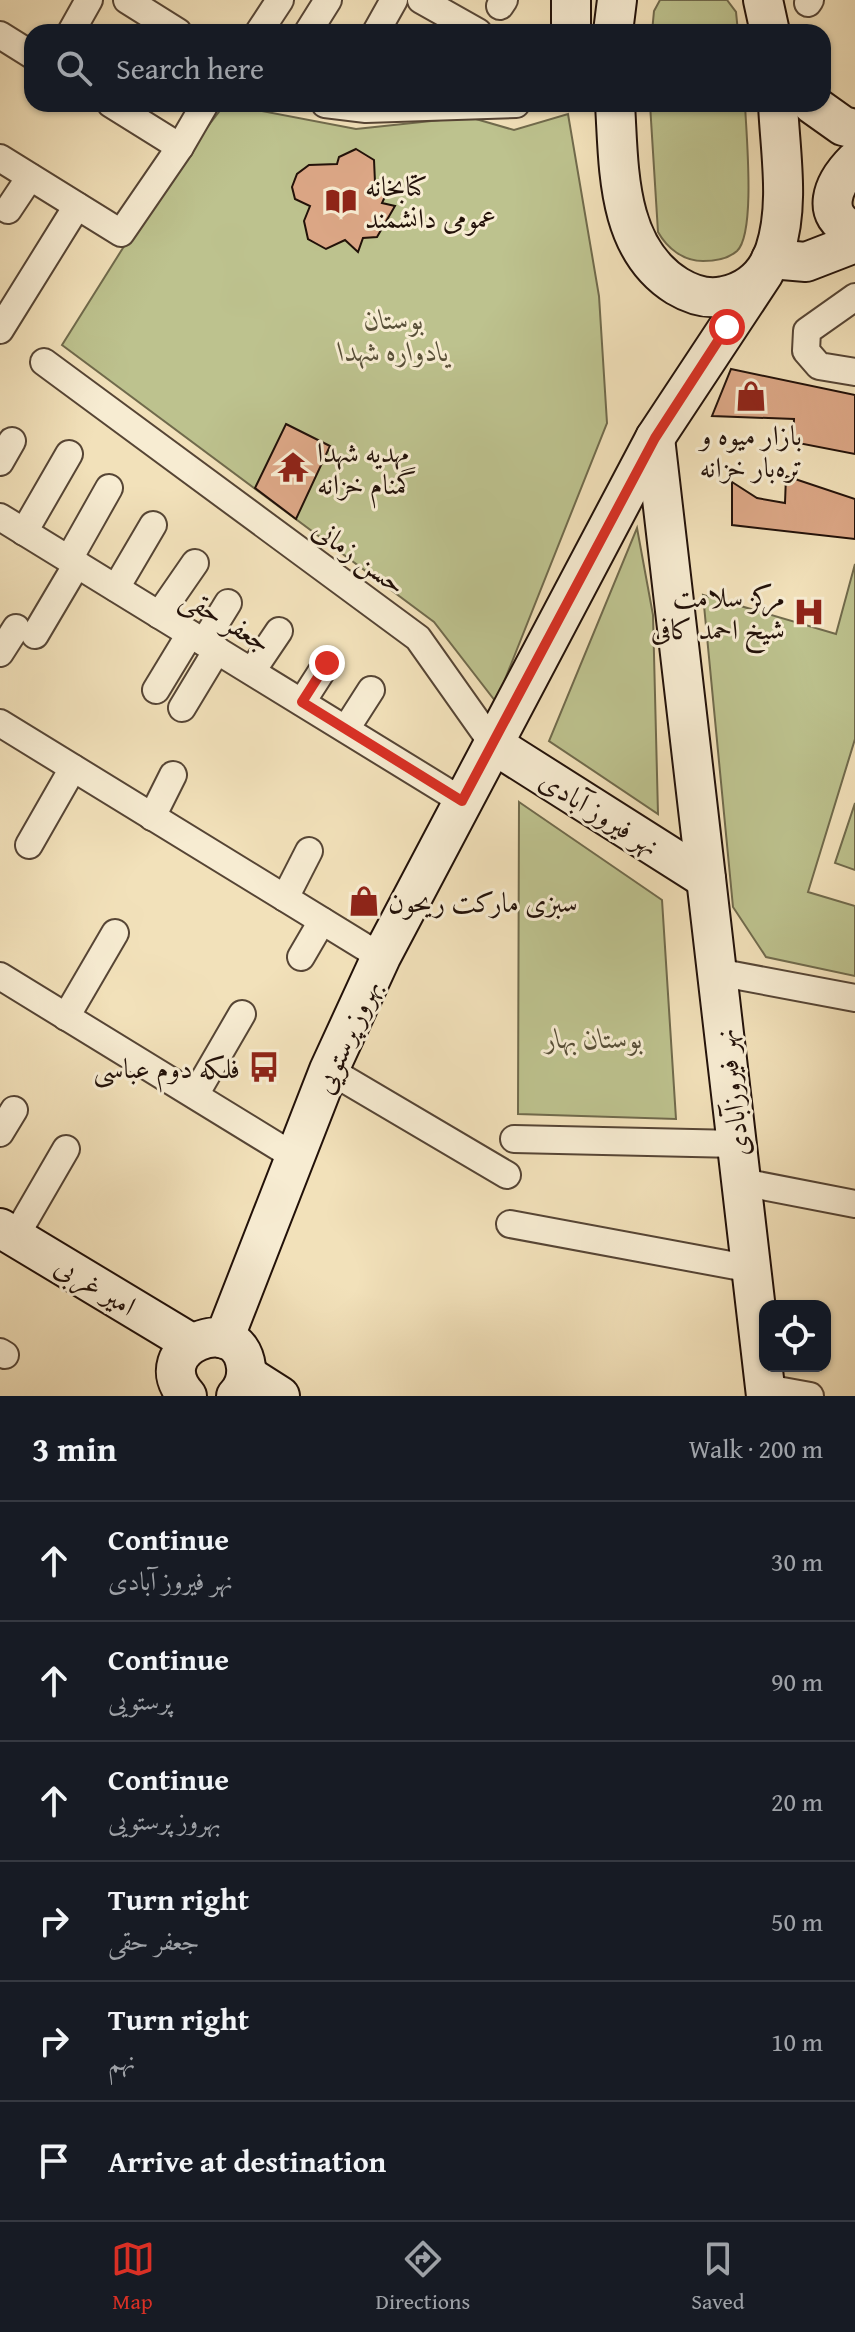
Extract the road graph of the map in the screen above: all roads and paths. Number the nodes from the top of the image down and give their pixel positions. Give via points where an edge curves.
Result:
1 (89, 0) edge
2 (127, 0) edge
3 (280, 0) edge
4 (328, 0) edge
5 (394, 0) edge
6 (571, 0) edge
7 (617, 0) edge
8 (431, 15) edge
9 (76, 24) edge
10 (165, 24) edge
11 (264, 24) edge
12 (313, 24) edge
13 (380, 24) edge
14 (456, 24) edge
15 (571, 24) edge
16 (614, 24) edge
17 (0, 35) edge
18 (24, 50) edge
19 (124, 112) edge
20 (200, 112) edge
21 (595, 112) edge
22 (615, 112) edge
23 (778, 112) edge
24 (823, 112) edge
25 (855, 129) edge
26 (617, 143) junction
27 (180, 147) junction
28 (1, 161) edge
29 (855, 161) edge
30 (30, 177) junction
31 (77, 206) junction
32 (8, 210) dead end
33 (855, 231) edge
34 (855, 243) edge
35 (767, 266) junction
36 (855, 297) edge
37 (0, 330) edge
38 (44, 362) dead end
39 (855, 372) edge
40 (655, 438) junction
41 (69, 454) dead end
42 (109, 488) dead end
43 (153, 525) dead end
44 (8, 527) edge
45 (73, 561) junction
46 (195, 563) dead end
47 (116, 588) junction
48 (228, 603) dead end
49 (159, 615) junction
50 (279, 631) dead end
51 (204, 642) junction
52 (0, 653) edge
53 (327, 663) dead end
54 (252, 671) junction
55 (156, 690) dead end
56 (371, 690) dead end
57 (302, 702) junction
58 (182, 708) dead end
59 (0, 723) edge
60 (346, 729) junction
61 (493, 744) junction
62 (73, 768) junction
63 (173, 775) dead end
64 (462, 801) junction
65 (152, 817) junction
66 (29, 845) dead end
67 (309, 851) dead end
68 (706, 879) junction
69 (285, 898) junction
70 (322, 921) junction
71 (115, 933) dead end
72 (301, 957) dead end
73 (381, 957) junction
74 (717, 972) junction
75 (0, 976) edge
76 (855, 998) edge
77 (242, 1014) dead end
78 (66, 1017) junction
79 (329, 1070) junction
80 (195, 1095) junction
81 (14, 1110) dead end
82 (0, 1133) edge
83 (514, 1139) dead end
84 (737, 1144) junction
85 (66, 1149) dead end
86 (295, 1157) junction
87 (507, 1175) dead end
88 (742, 1182) junction
89 (855, 1204) edge
90 (510, 1224) dead end
91 (8, 1233) edge
92 (752, 1269) junction
93 (208, 1341) junction
94 (242, 1385) edge
95 (766, 1392) edge
96 (187, 1396) edge
97 (280, 1396) edge
98 (810, 1396) edge

1 - 9 street
2 - 10 street
3 - 11 street
4 - 12 street
5 - 13 street
6 - 15 street
7 - 16 street
8 - 14 street
17 - 18 street
19 - 27 street
20 - 27 street
21 - 26 street
22 - 26 street
23 - 35 street via 782,218
24 - 25 street
26 - 35 street via 626,211 641,251 666,279 688,293 723,296 747,288
27 - 31 street via 121,233
28 - 30 street
29 - 33 street via 832,193 842,226
30 - 31 street
30 - 32 street
31 - 37 street
34 - 35 street via 806,262
35 - 40 street
36 - 39 street via 807,331 806,351 819,366
38 - 61 street, حسن زمانی via 418,638
40 - 61 street, بهروز پرستویی
40 - 68 street, نهر فیروزآبادی
41 - 44 street
42 - 45 street
43 - 47 street
44 - 45 street, جعفر حقی
45 - 47 street, جعفر حقی
45 - 52 street via 25,632
46 - 49 street
47 - 49 street, جعفر حقی
48 - 51 street
49 - 51 street, جعفر حقی
50 - 54 street
51 - 54 street, جعفر حقی
51 - 55 street
51 - 58 street
53 - 57 street
54 - 57 street, جعفر حقی
56 - 60 street
57 - 60 street, جعفر حقی
59 - 62 street
60 - 64 street, جعفر حقی
61 - 64 street, بهروز پرستویی
61 - 68 street, نهر فیروز آبادی
62 - 65 street
62 - 66 street
63 - 65 street
64 - 73 street, بهروز پرستویی
65 - 69 street
67 - 69 street
68 - 74 street, نهر فیروزآبادی
69 - 70 street
70 - 72 street
70 - 73 street
71 - 78 street
73 - 79 street, بهروز پرستویی
74 - 76 street
74 - 84 street, نهر فیروزآبادی
75 - 78 street
77 - 80 street
78 - 80 street
79 - 86 street, بهروز پرستویی
79 - 87 street
80 - 86 street
81 - 82 street
83 - 84 street
84 - 88 street, نهر فیروزآبادی
85 - 91 street
86 - 93 street, بهروز پرستویی
88 - 89 street
88 - 92 street, نهر فیروزآبادی
90 - 92 street
91 - 93 street, امیر غربی
92 - 95 street, نهر فیروزآبادی
93 - 94 street via 237,1347 245,1360
93 - 96 street via 179,1358 176,1376
94 - 97 street
95 - 98 street

